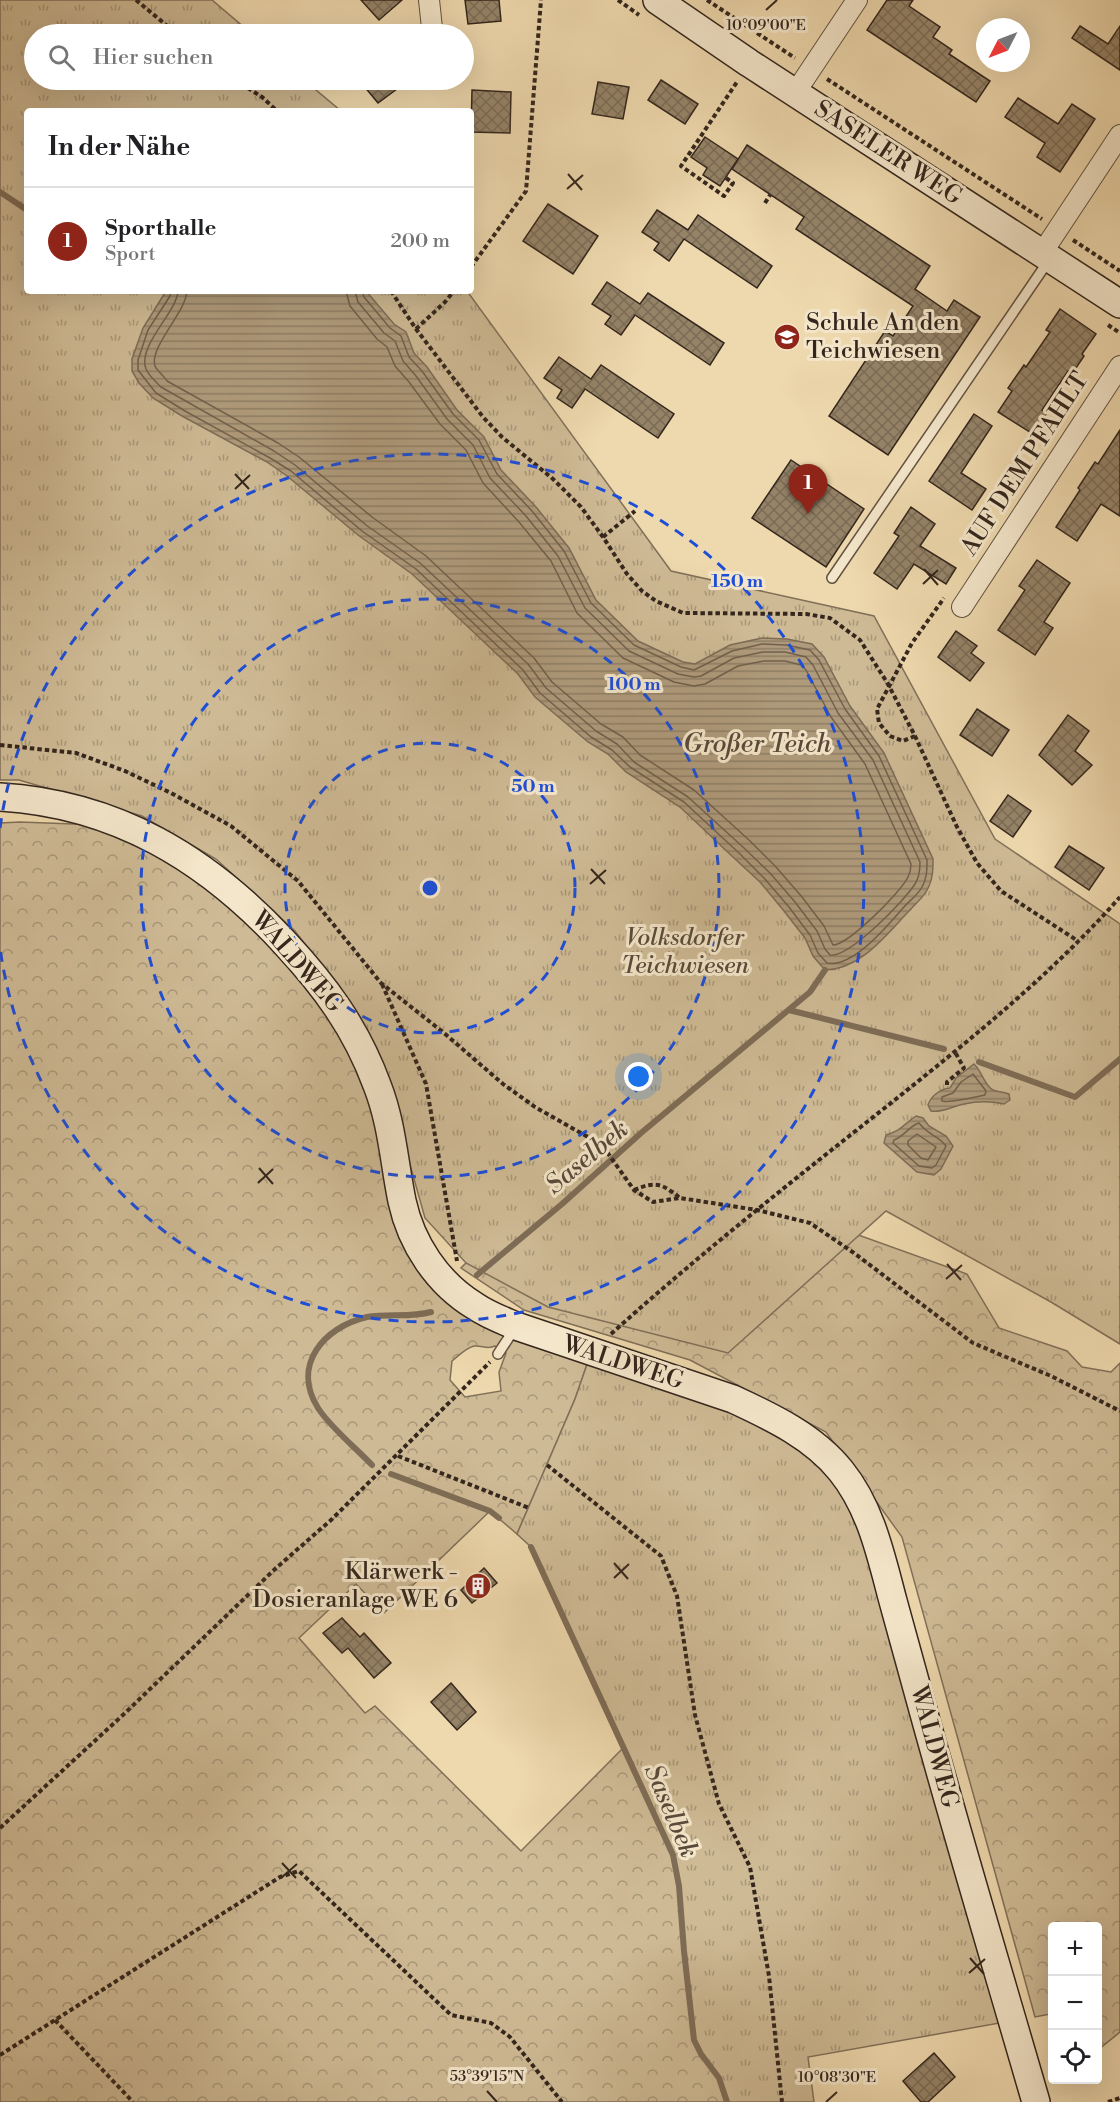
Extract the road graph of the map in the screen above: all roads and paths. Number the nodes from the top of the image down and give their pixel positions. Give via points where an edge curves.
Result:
1 (136, 0) edge
2 (429, 0) edge
3 (541, 0) edge
4 (657, 0) edge
5 (707, 0) edge
6 (857, 0) edge
7 (165, 24) edge
8 (433, 24) edge
9 (749, 63) junction
10 (811, 69) junction
11 (250, 90) edge
12 (795, 93) junction
13 (273, 108) edge
14 (1120, 135) edge
15 (726, 178) dead end
16 (770, 195) dead end
17 (765, 204) dead end
18 (1058, 230) junction
19 (1046, 256) junction
20 (474, 263) edge
21 (1120, 270) edge
22 (393, 294) edge
23 (452, 294) edge
24 (1119, 301) edge
25 (416, 329) junction
26 (1120, 366) edge
27 (635, 511) dead end
28 (603, 537) junction
29 (832, 578) dead end
30 (962, 607) joint
31 (888, 684) junction
32 (915, 736) junction
33 (0, 745) edge
34 (0, 797) edge
35 (1120, 897) edge
36 (1078, 940) junction
37 (381, 983) junction
38 (955, 1052) junction
39 (947, 1085) dead end
40 (634, 1190) junction
41 (680, 1198) junction
42 (757, 1210) junction
43 (450, 1257) dead end
44 (516, 1326) junction
45 (591, 1353) junction
46 (498, 1354) joint
47 (1120, 1411) edge
48 (398, 1456) junction
49 (547, 1465) dead end
50 (529, 1508) dead end
51 (0, 1828) edge
52 (54, 2020) junction
53 (0, 2055) edge
54 (1120, 2098) edge
55 (133, 2102) edge
56 (562, 2102) edge
57 (782, 2102) edge
58 (1036, 2102) edge
59 (1108, 2102) edge

1 - 7 path
2 - 8 street
3 - 20 path via 526,191
4 - 9 main road, SASELER WEG
5 - 10 path
6 - 10 street
9 - 12 main road, SASELER WEG
9 - 15 path via 681,166 724,196 733,183
10 - 12 street
10 - 18 path
11 - 13 path
12 - 19 main road, SASELER WEG
14 - 18 street
16 - 17 path
18 - 19 street
18 - 21 path
19 - 24 main road, SASELER WEG
19 - 29 lane
22 - 25 path
23 - 25 path
25 - 28 path via 483,417 553,479
26 - 30 street, AUF DEM PFAHLT
27 - 28 path
28 - 31 path via 627,574 656,601 683,613 806,614 830,618 860,640
30 - 31 path via 946,596
31 - 32 path
31 - 32 path via 877,709 879,723 890,736 903,741
32 - 36 path via 977,863 1001,891
33 - 37 path via 76,753 125,771 231,826 298,881
34 - 44 main road, WALDWEG via 75,808 157,840 223,884 279,936 345,1016 367,1059 385,1109 401,1198 417,1244 457,1293 488,1314
35 - 36 path
36 - 38 path
37 - 40 path via 503,1084 602,1145
37 - 43 path via 426,1084 459,1270
38 - 39 path via 964,1068
38 - 42 path
40 - 41 path via 653,1202
40 - 41 path via 652,1183 665,1186
41 - 42 path
42 - 45 path
42 - 47 path via 810,1223 973,1343
44 - 45 main road, WALDWEG
44 - 46 lane
45 - 58 main road, WALDWEG via 753,1408 824,1452 857,1495 879,1547
46 - 48 path
48 - 50 path
48 - 51 path
49 - 57 path via 661,1556 677,1596 695,1715 719,1804 750,1868 769,1976
52 - 53 path
52 - 55 path
52 - 56 path via 280,1877 298,1871 451,2015 491,2023 510,2037
54 - 59 path

